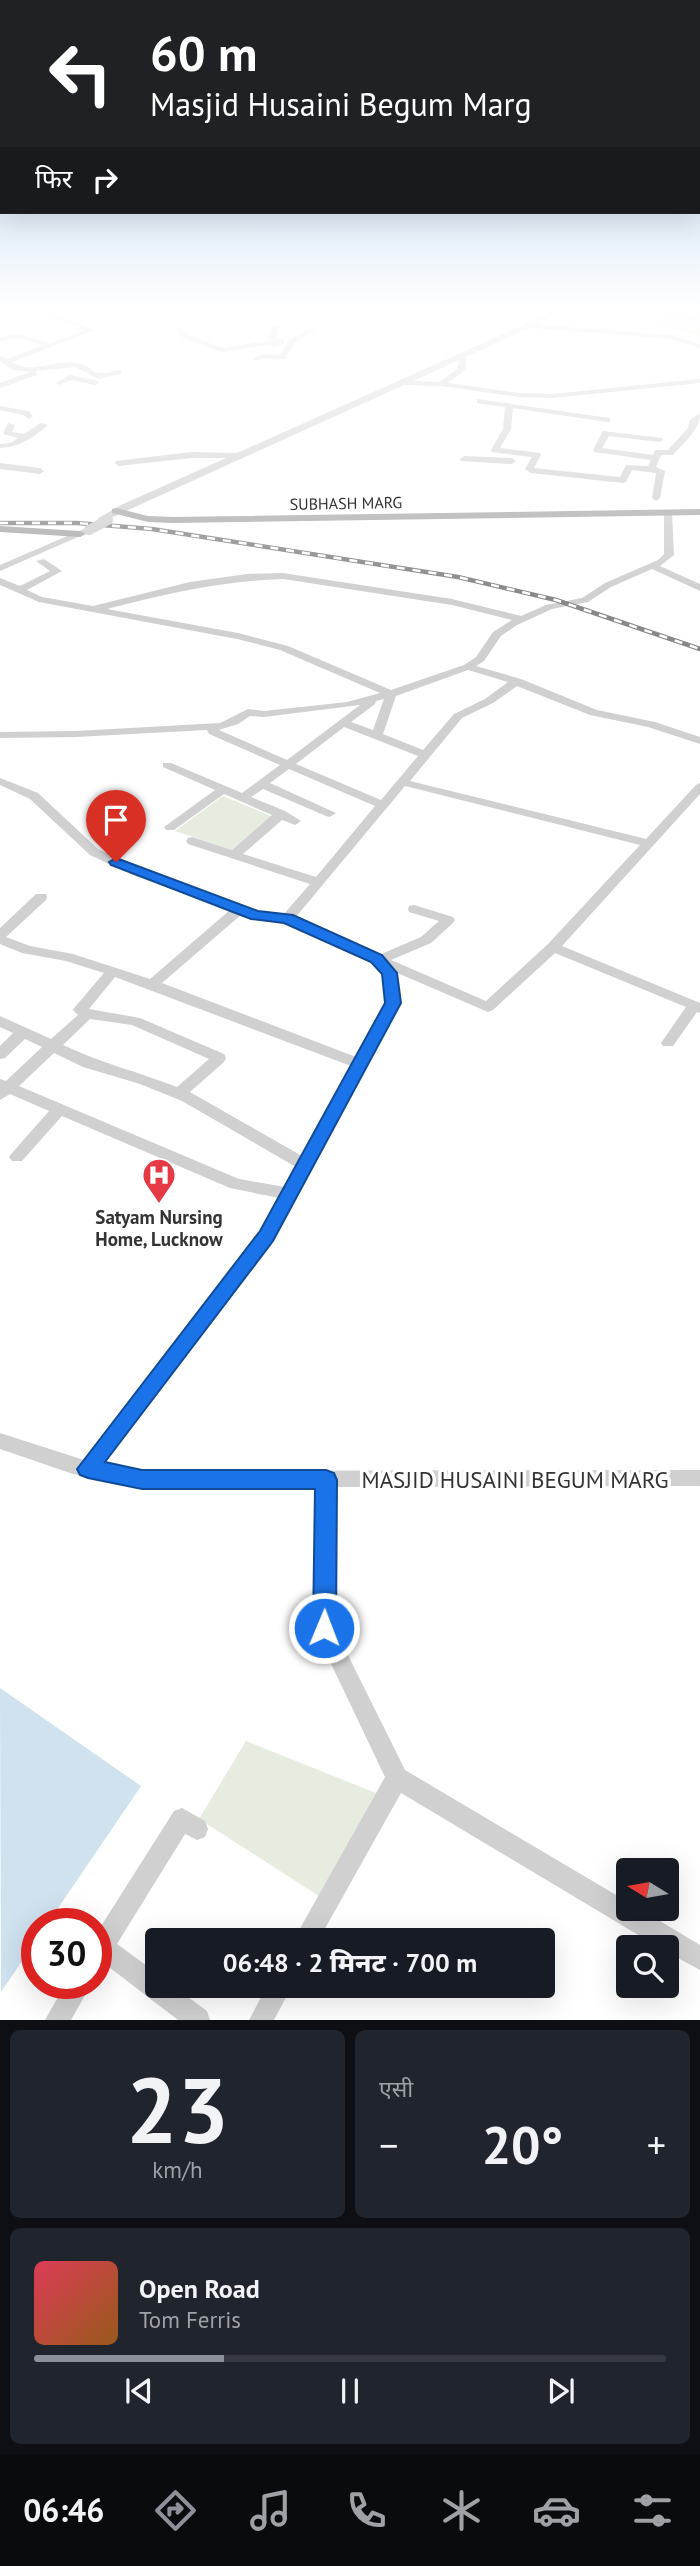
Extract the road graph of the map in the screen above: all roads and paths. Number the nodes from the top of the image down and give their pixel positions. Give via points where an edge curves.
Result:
1 (355, 405) edge
2 (505, 405) edge
3 (556, 405) edge
4 (509, 406) junction
5 (570, 406) dead end
6 (0, 408) edge
7 (700, 415) edge
8 (29, 417) dead end
9 (607, 420) dead end
10 (11, 425) dead end
11 (44, 425) dead end
12 (663, 429) dead end
13 (28, 437) junction
14 (659, 440) junction
15 (0, 446) edge
16 (16, 447) dead end
17 (657, 455) junction
18 (243, 456) junction
19 (163, 458) junction
20 (464, 459) dead end
21 (0, 463) edge
22 (119, 463) dead end
23 (531, 464) junction
24 (651, 469) junction
25 (40, 471) dead end
26 (203, 474) junction
27 (656, 498) dead end
28 (700, 512) edge
29 (668, 513) junction
30 (112, 516) junction
31 (0, 529) edge
32 (81, 532) junction
33 (41, 561) dead end
34 (651, 565) junction
35 (0, 566) edge
36 (0, 581) edge
37 (700, 588) edge
38 (20, 590) junction
39 (97, 608) junction
40 (521, 619) junction
41 (468, 667) junction
42 (517, 681) junction
43 (391, 694) junction
44 (376, 698) junction
45 (343, 723) junction
46 (214, 726) junction
47 (0, 735) edge
48 (377, 735) junction
49 (700, 741) edge
50 (424, 755) junction
51 (288, 764) junction
52 (167, 765) dead end
53 (0, 781) edge
54 (401, 782) junction
55 (262, 784) junction
56 (700, 787) edge
57 (223, 790) junction
58 (243, 798) junction
59 (382, 805) junction
60 (330, 813) dead end
61 (281, 814) junction
62 (295, 821) dead end
63 (170, 827) dead end
64 (192, 841) dead end
65 (648, 843) junction
66 (234, 855) junction
67 (318, 882) junction
68 (41, 897) dead end
69 (240, 909) junction
70 (414, 909) dead end
71 (287, 919) junction
72 (0, 937) edge
73 (553, 947) junction
74 (378, 959) junction
75 (112, 972) junction
76 (152, 984) junction
77 (697, 1007) edge
78 (87, 1014) junction
79 (0, 1021) edge
80 (24, 1031) junction
81 (668, 1043) dead end
82 (53, 1045) junction
83 (0, 1054) edge
84 (358, 1063) junction
85 (3, 1089) edge
86 (179, 1094) junction
87 (59, 1110) junction
88 (17, 1157) dead end
89 (304, 1165) junction
90 (288, 1195) junction
91 (0, 1441) edge
92 (88, 1469) junction
93 (700, 1478) edge
94 (326, 1480) junction
95 (397, 1778) junction
96 (197, 1829) dead end
97 (312, 1928) edge
98 (112, 1930) edge
99 (700, 1958) edge
100 (112, 1960) edge
101 (273, 1998) edge
102 (70, 1999) edge
103 (57, 2020) edge
104 (198, 2020) edge
105 (261, 2020) edge

1 - 18 street
2 - 4 street
3 - 5 street
4 - 9 street
4 - 23 street via 508,429 495,450 537,455
6 - 8 street
7 - 17 street via 670,453
10 - 13 street via 7,434
11 - 13 street
12 - 14 street
13 - 15 street
14 - 17 street
14 - 17 street via 606,433 597,450
16 - 21 street
17 - 24 street
18 - 19 street
18 - 26 street
19 - 22 street
19 - 26 street
20 - 23 street
21 - 25 street
23 - 24 street via 531,470 591,475 598,469
24 - 27 street via 661,471
26 - 30 street
28 - 29 main road, SUBHASH MARG
29 - 30 main road, SUBHASH MARG via 173,520
29 - 34 street via 669,555
30 - 32 street, bridge
31 - 32 main road
32 - 35 street
33 - 38 street via 57,571
34 - 37 street
34 - 40 street via 585,600
36 - 38 street
38 - 39 street via 39,599
39 - 40 street via 190,586 283,576 452,602
39 - 43 street via 284,649
40 - 41 street via 497,634 480,659
41 - 42 street
41 - 43 street
42 - 49 street via 594,713 652,724
42 - 50 street via 458,716
43 - 44 street
43 - 48 street
44 - 45 street
44 - 46 street via 347,705 248,712 234,722
45 - 48 street
45 - 51 street
46 - 47 street
46 - 51 street via 213,732
48 - 50 street
50 - 54 street
51 - 55 street
51 - 59 street
52 - 57 street
53 - 69 street via 34,796 94,852
54 - 59 street
54 - 65 street
55 - 58 street
55 - 60 street
56 - 65 street
57 - 58 street
57 - 63 street
58 - 61 street
59 - 67 street
61 - 62 street
61 - 66 street
64 - 66 street
65 - 73 street
66 - 67 street
67 - 71 street
68 - 72 street
69 - 71 street
69 - 76 street
70 - 74 street via 448,920 426,940
71 - 74 street
72 - 75 street via 27,950
73 - 74 street via 488,1007
73 - 77 street
74 - 84 street via 389,973 393,1003
75 - 76 street
75 - 78 street via 80,1010
76 - 84 street
77 - 81 street
78 - 82 street
78 - 86 street via 135,1021 219,1058
79 - 80 street
80 - 82 street
80 - 83 street
82 - 85 street
82 - 86 street via 88,1063
84 - 89 street
85 - 87 street
86 - 89 street
87 - 88 street
87 - 90 street via 236,1184
89 - 90 street
90 - 92 street via 267,1236
91 - 92 street, MASJID HUSAINI BEGUM MARG
92 - 94 street, MASJID HUSAINI BEGUM MARG via 142,1479
93 - 94 street, MASJID HUSAINI BEGUM MARG
94 - 95 street via 324,1628
95 - 97 street
95 - 99 street
96 - 98 street via 182,1819
100 - 104 street
101 - 105 street
102 - 103 street

